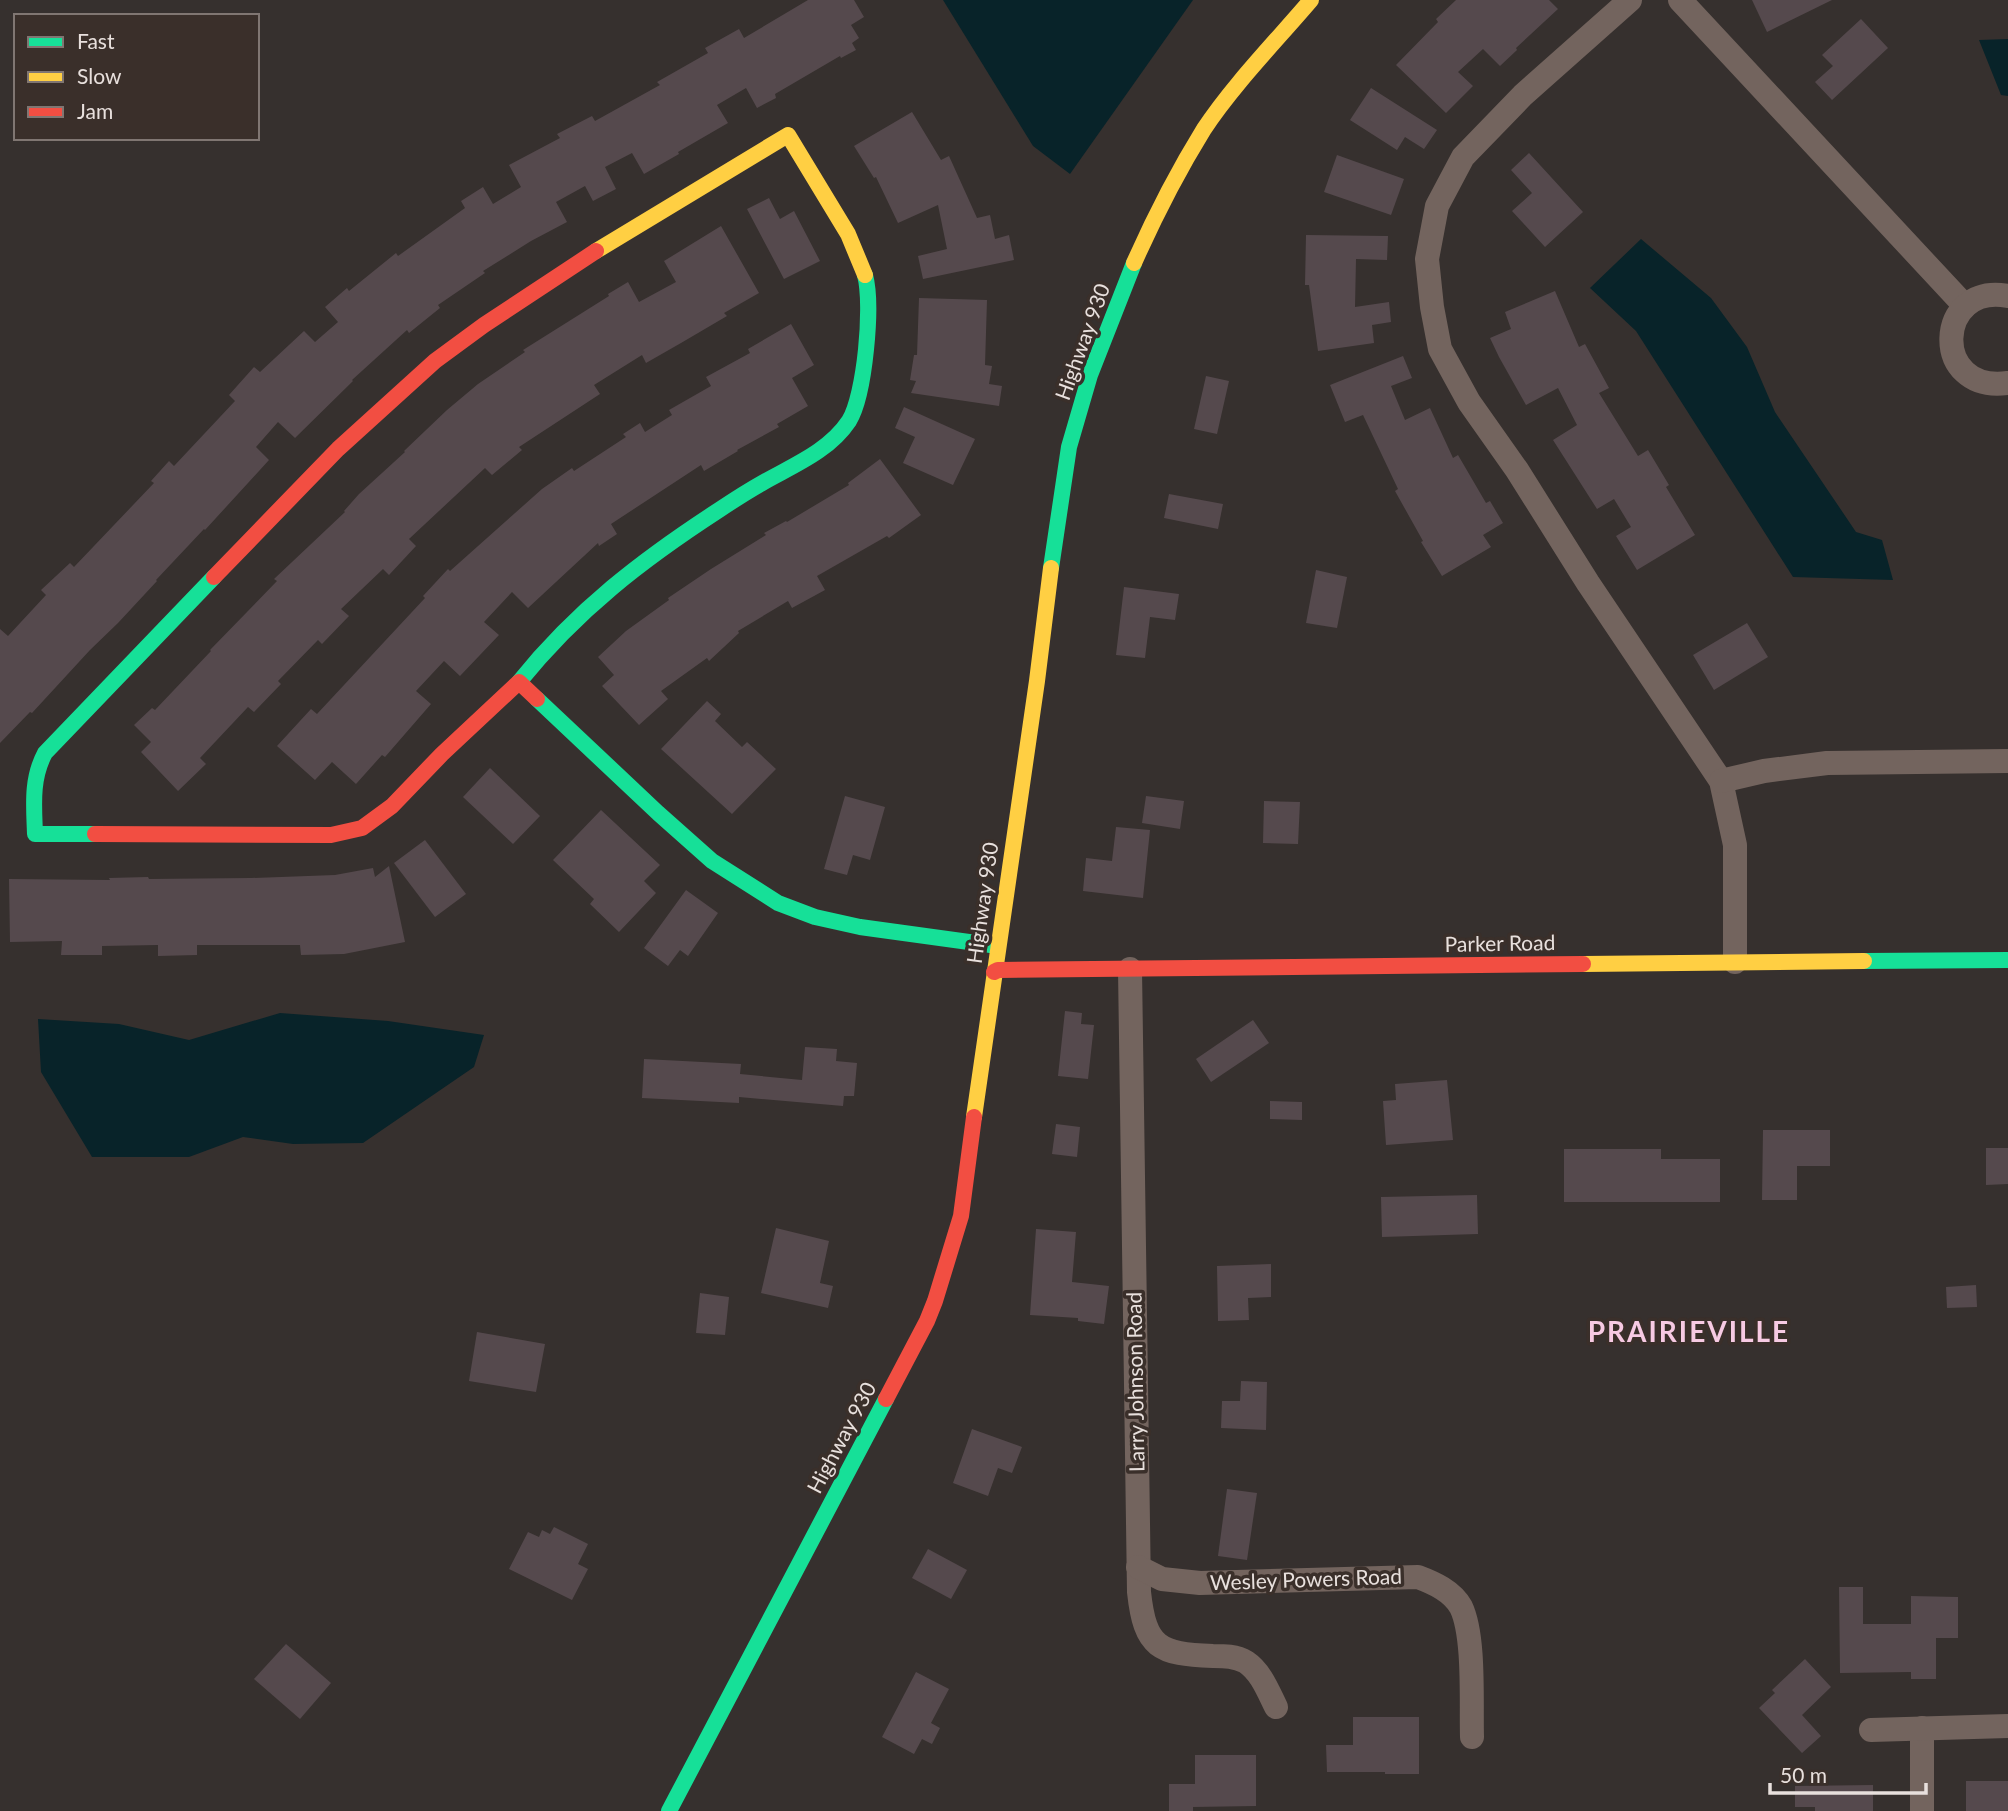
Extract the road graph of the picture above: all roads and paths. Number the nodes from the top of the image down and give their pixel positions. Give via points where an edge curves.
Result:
1 (1311, 0) edge
2 (1630, 0) edge
3 (1681, 0) edge
4 (2008, 296) edge
5 (1965, 306) junction
6 (2008, 383) edge
7 (519, 682) junction
8 (2008, 761) edge
9 (1721, 781) junction
10 (998, 946) junction
11 (2008, 960) edge
12 (1735, 962) junction
13 (1130, 969) junction
14 (994, 972) junction
15 (1138, 1567) junction
16 (1276, 1707) dead end
17 (2008, 1726) edge
18 (1922, 1728) junction
19 (1871, 1730) dead end
20 (1472, 1737) dead end
21 (669, 1811) edge
22 (1922, 1811) edge

1 - 10 street, Highway 930 via 1205,128 1135,261 1090,375 1069,447
2 - 9 street via 1523,95 1463,157 1437,206 1427,259 1432,307 1440,349 1469,402
3 - 5 street
4 - 5 street via 1977,298
5 - 6 street via 1951,333 1957,362 1980,382
7 - 7 street via 392,806 362,828 331,835 35,834 34,776 45,753 338,449 435,361 484,325 788,135 822,187 864,270 869,316 861,381 850,420 822,448 750,490 617,583 538,656
7 - 10 street via 712,861 778,903 860,928
8 - 9 street via 1827,762
9 - 12 street via 1735,845
10 - 14 street, Highway 930
11 - 12 street, Parker Road
12 - 13 street, Parker Road
13 - 14 street, Parker Road
13 - 15 street, Larry Johnson Road
14 - 21 street, Highway 930 via 961,1216 935,1301
15 - 16 street, Larry Johnson Road via 1142,1618 1153,1642 1182,1655 1230,1656 1244,1661 1257,1672
15 - 20 street, Wesley Powers Road via 1162,1579 1200,1583 1418,1577 1441,1586 1460,1606 1469,1636
17 - 18 street
18 - 19 street
18 - 22 street

